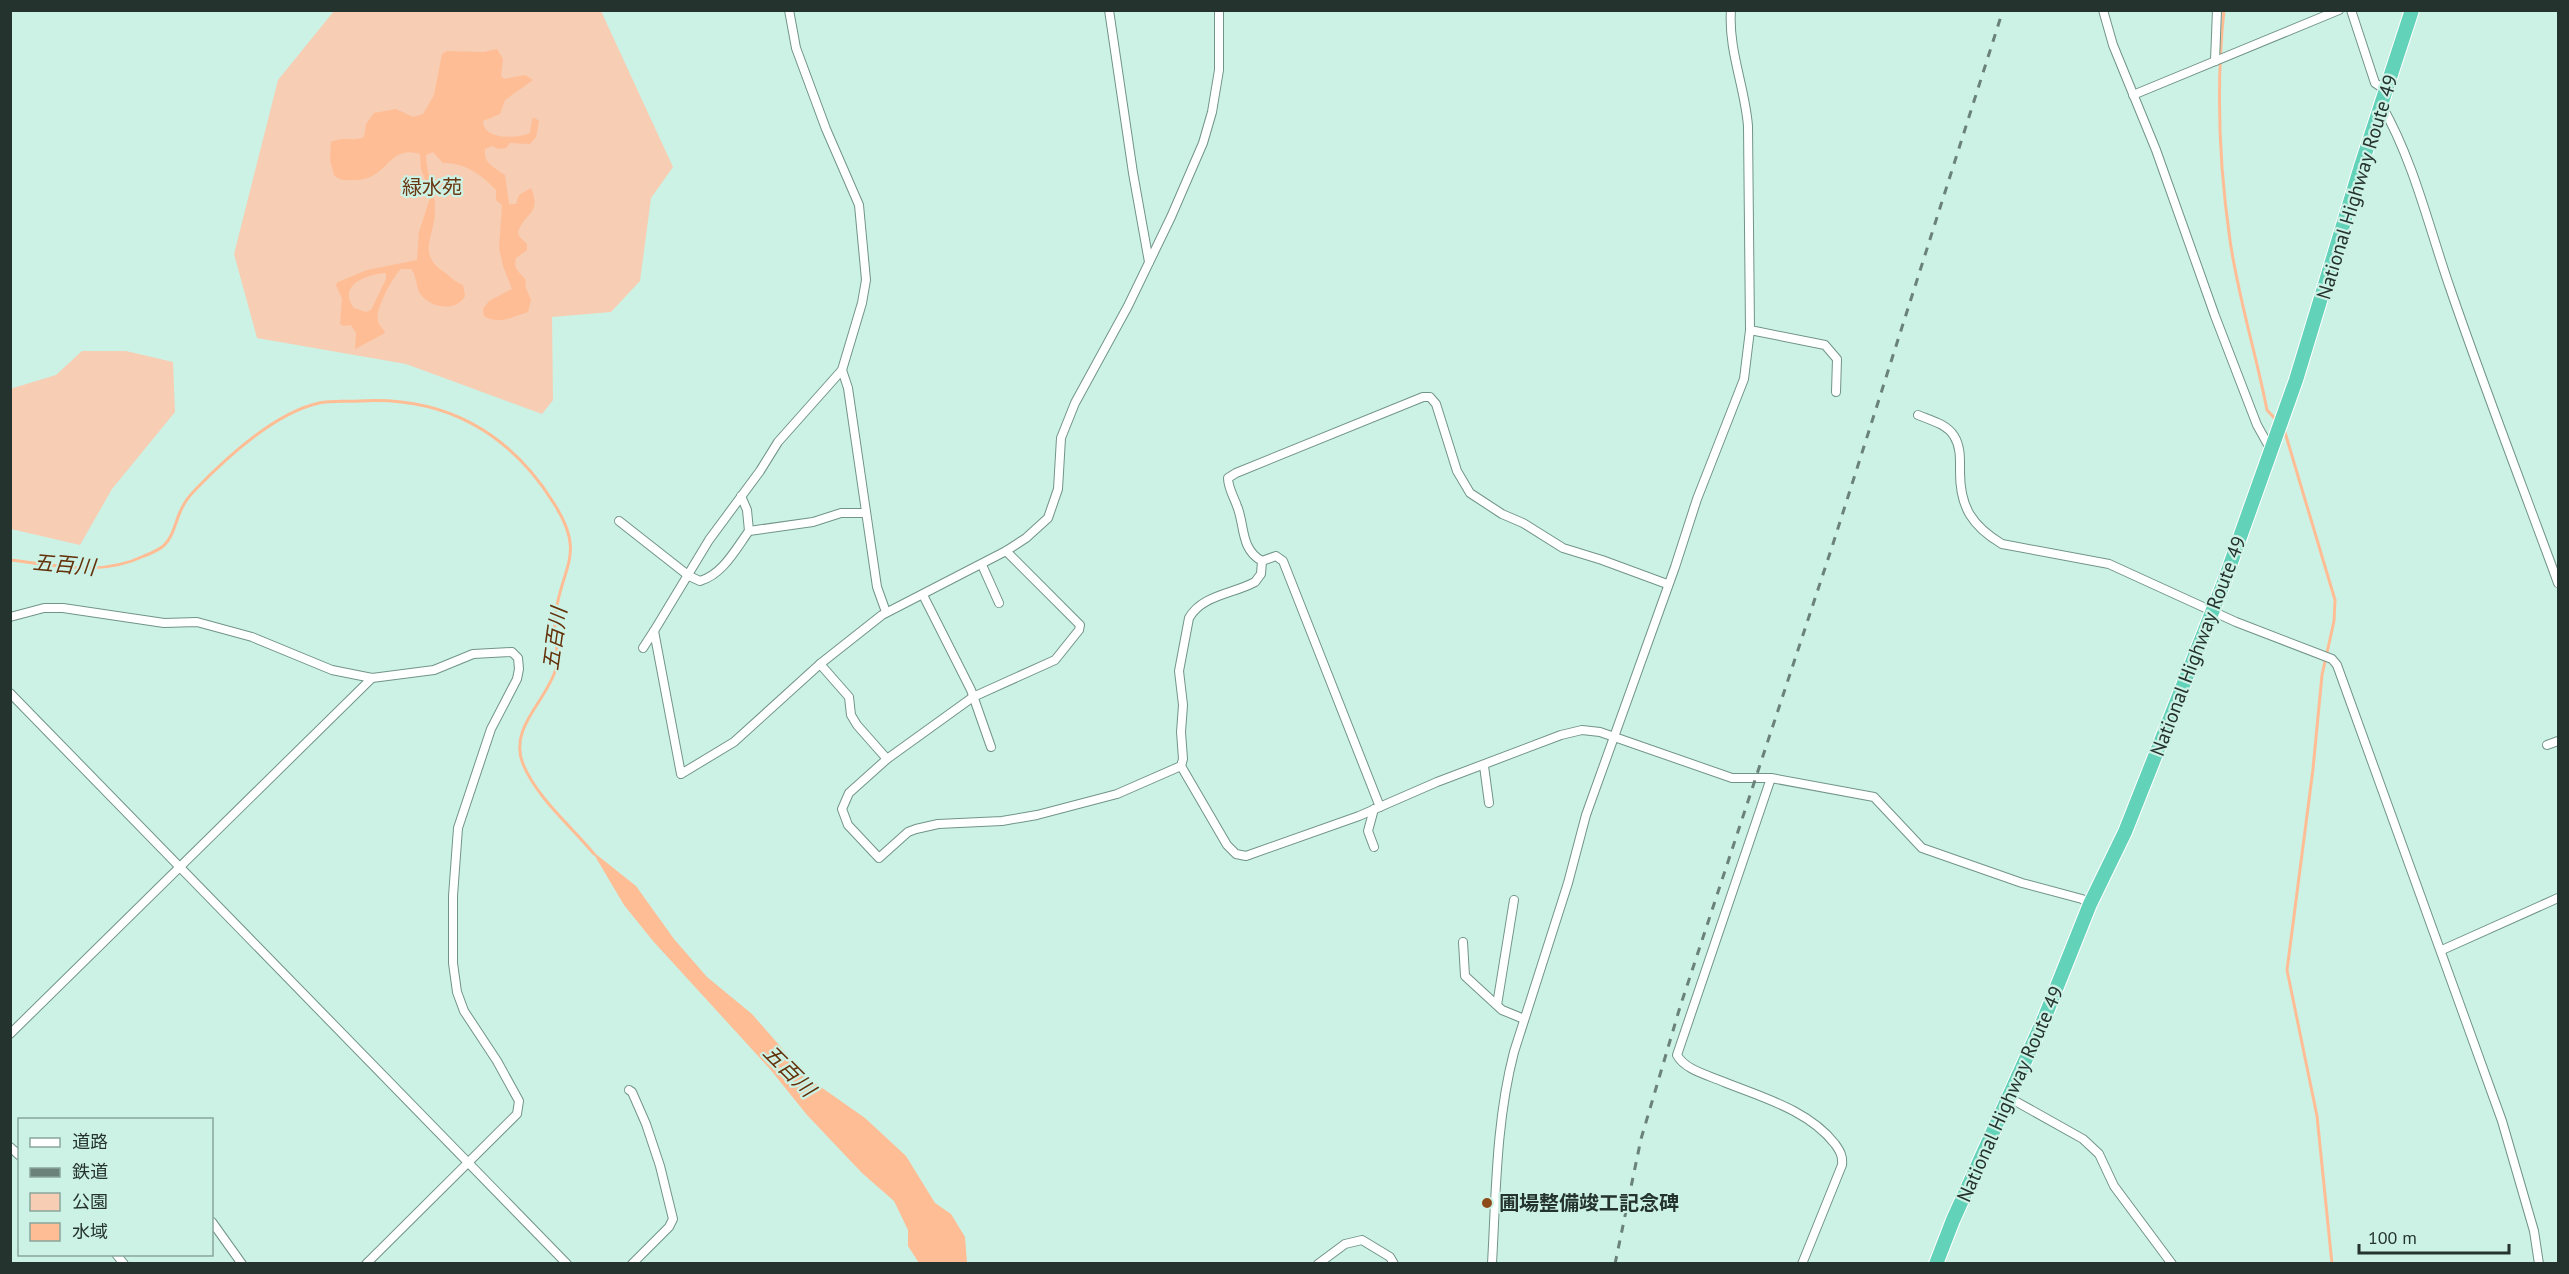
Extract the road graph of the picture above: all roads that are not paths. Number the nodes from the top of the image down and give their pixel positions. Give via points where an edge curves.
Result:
1 (789, 10) edge
2 (1109, 10) edge
3 (1219, 10) edge
4 (1731, 10) edge
5 (2103, 10) edge
6 (2217, 10) edge
7 (2339, 10) edge
8 (2351, 10) edge
9 (2412, 10) edge
10 (2215, 61) junction
11 (2387, 91) junction
12 (2133, 95) junction
13 (2382, 106) junction
14 (1149, 263) junction
15 (1750, 330) junction
16 (842, 370) junction
17 (1836, 392) dead end
18 (1918, 415) dead end
19 (2272, 451) junction
20 (741, 496) junction
21 (866, 513) junction
22 (619, 521) dead end
23 (749, 531) junction
24 (1006, 551) junction
25 (1262, 561) junction
26 (982, 565) junction
27 (689, 576) junction
28 (2559, 583) edge
29 (1667, 584) junction
30 (923, 595) junction
31 (999, 603) dead end
32 (2213, 611) junction
33 (886, 612) junction
34 (10, 617) edge
35 (654, 631) junction
36 (643, 648) dead end
37 (820, 664) junction
38 (372, 678) junction
39 (10, 693) edge
40 (973, 697) junction
41 (1614, 737) junction
42 (2559, 741) edge
43 (2547, 745) dead end
44 (991, 747) dead end
45 (886, 759) junction
46 (1181, 766) junction
47 (1484, 766) junction
48 (1771, 778) junction
49 (1489, 803) dead end
50 (1377, 808) junction
51 (1374, 847) dead end
52 (180, 867) junction
53 (2559, 898) edge
54 (1514, 900) dead end
55 (2090, 904) junction
56 (1463, 942) dead end
57 (2442, 950) junction
58 (1497, 1005) junction
59 (1524, 1019) junction
60 (10, 1034) edge
61 (629, 1090) dead end
62 (2008, 1097) junction
63 (468, 1163) junction
64 (213, 1223) edge
65 (242, 1263) edge
66 (366, 1263) edge
67 (567, 1263) edge
68 (632, 1263) edge
69 (1318, 1263) edge
70 (1394, 1263) edge
71 (1492, 1263) edge
72 (1802, 1263) edge
73 (1936, 1263) edge
74 (2172, 1263) edge
75 (2539, 1263) edge

1 - 16 street via 796,48 860,214 866,280
2 - 14 street
3 - 14 street via 1219,70 1212,112 1198,158
4 - 15 street via 1733,51 1746,99 1748,126
5 - 12 street
6 - 10 street
7 - 10 street
8 - 11 street via 2375,83
9 - 11 highway, National Highway Route 49
10 - 12 street
11 - 13 highway, National Highway Route 49
12 - 19 street via 2257,425
13 - 19 highway, National Highway Route 49
13 - 28 street via 2428,217 2450,288
14 - 24 street via 1067,422 1061,438 1053,509 1040,527
15 - 17 street via 1825,345 1837,359
15 - 29 street via 1744,379
16 - 20 street via 778,442
16 - 21 street
18 - 32 street via 1935,421 1955,437 1964,506 1992,538 2002,544 2109,564
19 - 32 highway, National Highway Route 49
20 - 23 street
20 - 27 street
21 - 23 street via 841,513 813,522
21 - 33 street via 877,587
22 - 27 street
23 - 27 street via 714,576 700,581
24 - 26 street
24 - 40 street via 1080,627 1055,660
25 - 29 street via 1250,551 1243,536 1238,506 1228,483 1231,475 1427,397 1436,404 1457,471 1470,493 1563,548
25 - 46 street via 1261,574 1255,582 1208,600 1189,618 1179,671 1183,705
25 - 50 street via 1276,556 1283,561
26 - 30 street
26 - 31 street
27 - 35 street
29 - 41 street
30 - 33 street
30 - 40 street
32 - 55 highway, National Highway Route 49 via 2125,832
32 - 57 street via 2332,658 2337,665
33 - 37 street
34 - 38 street via 44,608 63,608 164,623 197,622 252,637 332,670
35 - 36 street
35 - 37 street via 681,774 734,742
37 - 45 street via 849,697 851,715
38 - 52 street
38 - 63 street via 434,670 473,654 504,651 518,658 517,679 491,729 458,828 453,963 457,992 465,1011 519,1101 513,1121
39 - 52 street
40 - 44 street
40 - 45 street
41 - 47 street via 1591,730 1575,731
41 - 48 street via 1732,778
41 - 59 street
42 - 43 street
45 - 46 street via 849,793 842,809 848,825 879,858 916,829 1037,815 1118,794
46 - 50 street via 1227,845 1241,856
47 - 49 street
47 - 50 street
48 - 55 street via 1874,797 1922,848
48 - 72 street via 1677,1054 1680,1061 1696,1070 1785,1107 1814,1124 1839,1150 1842,1165
50 - 51 street via 1368,831
52 - 60 street
52 - 63 street
53 - 57 street
54 - 58 street
55 - 62 highway, National Highway Route 49
56 - 58 street via 1465,976
57 - 75 street via 2502,1121 2534,1231
58 - 59 street
59 - 71 street via 1507,1078 1501,1122
61 - 68 street via 646,1124 673,1219
62 - 73 highway, National Highway Route 49
62 - 74 street via 2093,1146 2114,1186
63 - 66 street
63 - 67 street
64 - 65 street
69 - 70 street via 1345,1244 1362,1240

